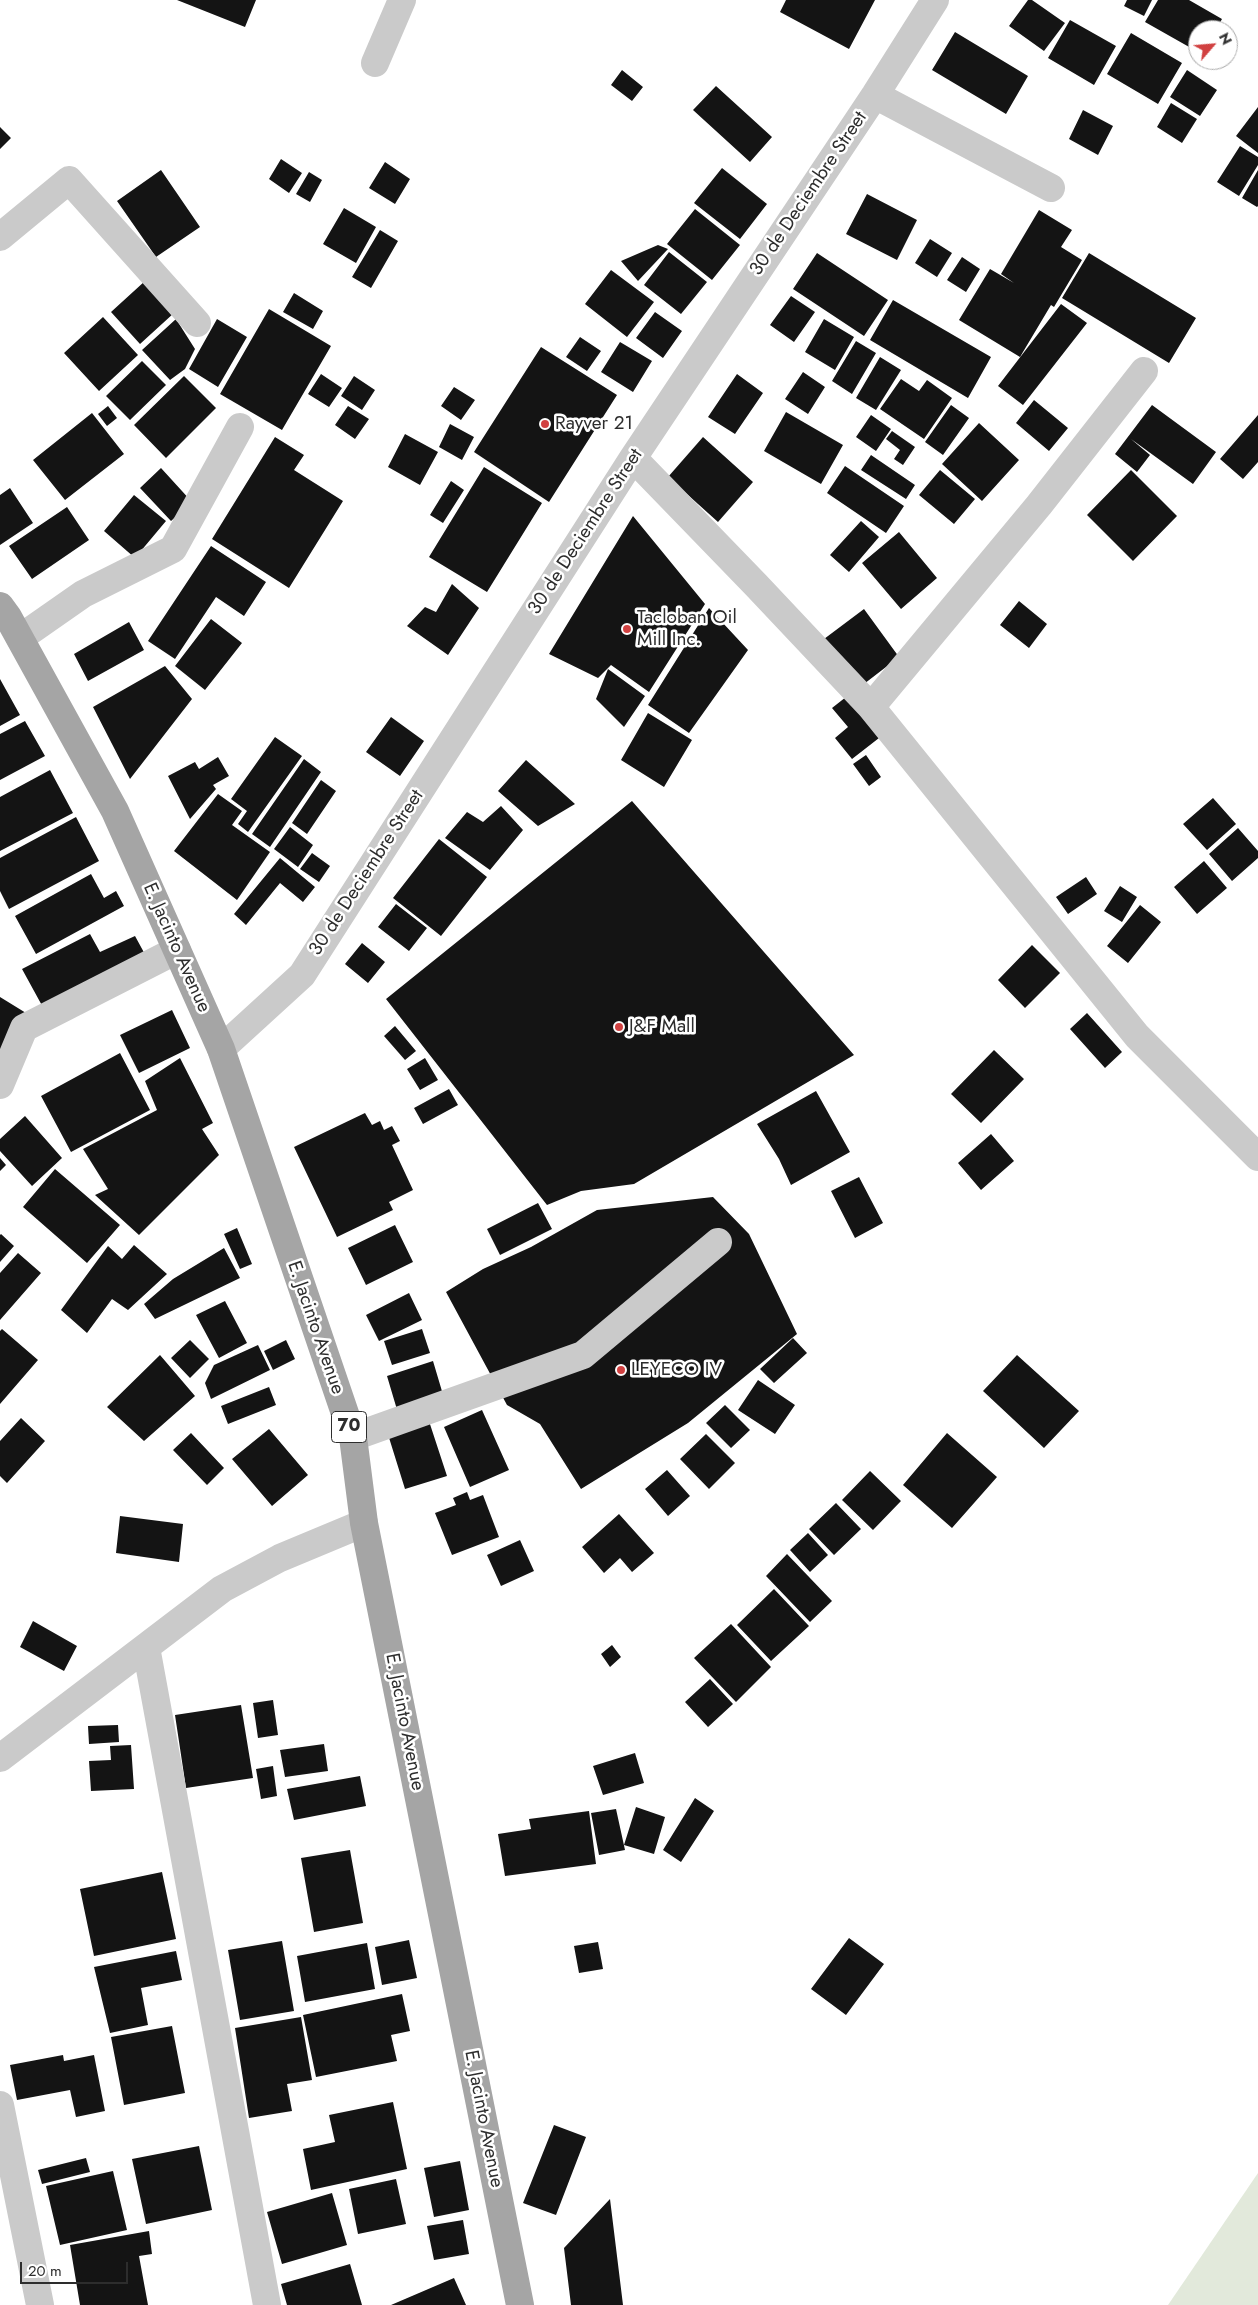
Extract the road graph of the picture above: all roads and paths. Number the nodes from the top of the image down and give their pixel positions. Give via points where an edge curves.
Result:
1 (402, 0) edge
2 (935, 0) edge
3 (375, 64) dead end
4 (875, 95) junction
5 (1051, 188) dead end
6 (0, 237) edge
7 (197, 323) dead end
8 (1144, 371) dead end
9 (240, 427) dead end
10 (633, 458) junction
11 (0, 606) edge
12 (20, 638) junction
13 (871, 707) junction
14 (177, 950) junction
15 (221, 1049) junction
16 (0, 1085) edge
17 (1258, 1157) edge
18 (718, 1242) dead end
19 (353, 1437) junction
20 (364, 1523) junction
21 (146, 1647) junction
22 (0, 1758) edge
23 (1, 2120) edge
24 (40, 2305) edge
25 (267, 2305) edge
26 (520, 2305) edge

1 - 3 street
2 - 4 street, 30 de Deciembre Street
4 - 5 street
4 - 10 street, 30 de Deciembre Street
6 - 7 street via 69,180
8 - 13 street via 1039,505
9 - 12 street via 173,549 83,594
10 - 13 street
10 - 15 street, 30 de Deciembre Street via 302,975
11 - 12 main road, E. Jacinto Avenue / 70
12 - 14 main road, E. Jacinto Avenue / 70 via 115,811
13 - 17 street via 1137,1036
14 - 15 main road, E. Jacinto Avenue / 70
14 - 16 street via 24,1028
15 - 19 main road, E. Jacinto Avenue / 70
18 - 19 street via 583,1355
19 - 20 main road, E. Jacinto Avenue / 70
20 - 21 street via 280,1558 222,1589
20 - 26 main road, E. Jacinto Avenue / 70
21 - 22 street
21 - 25 street
23 - 24 street

